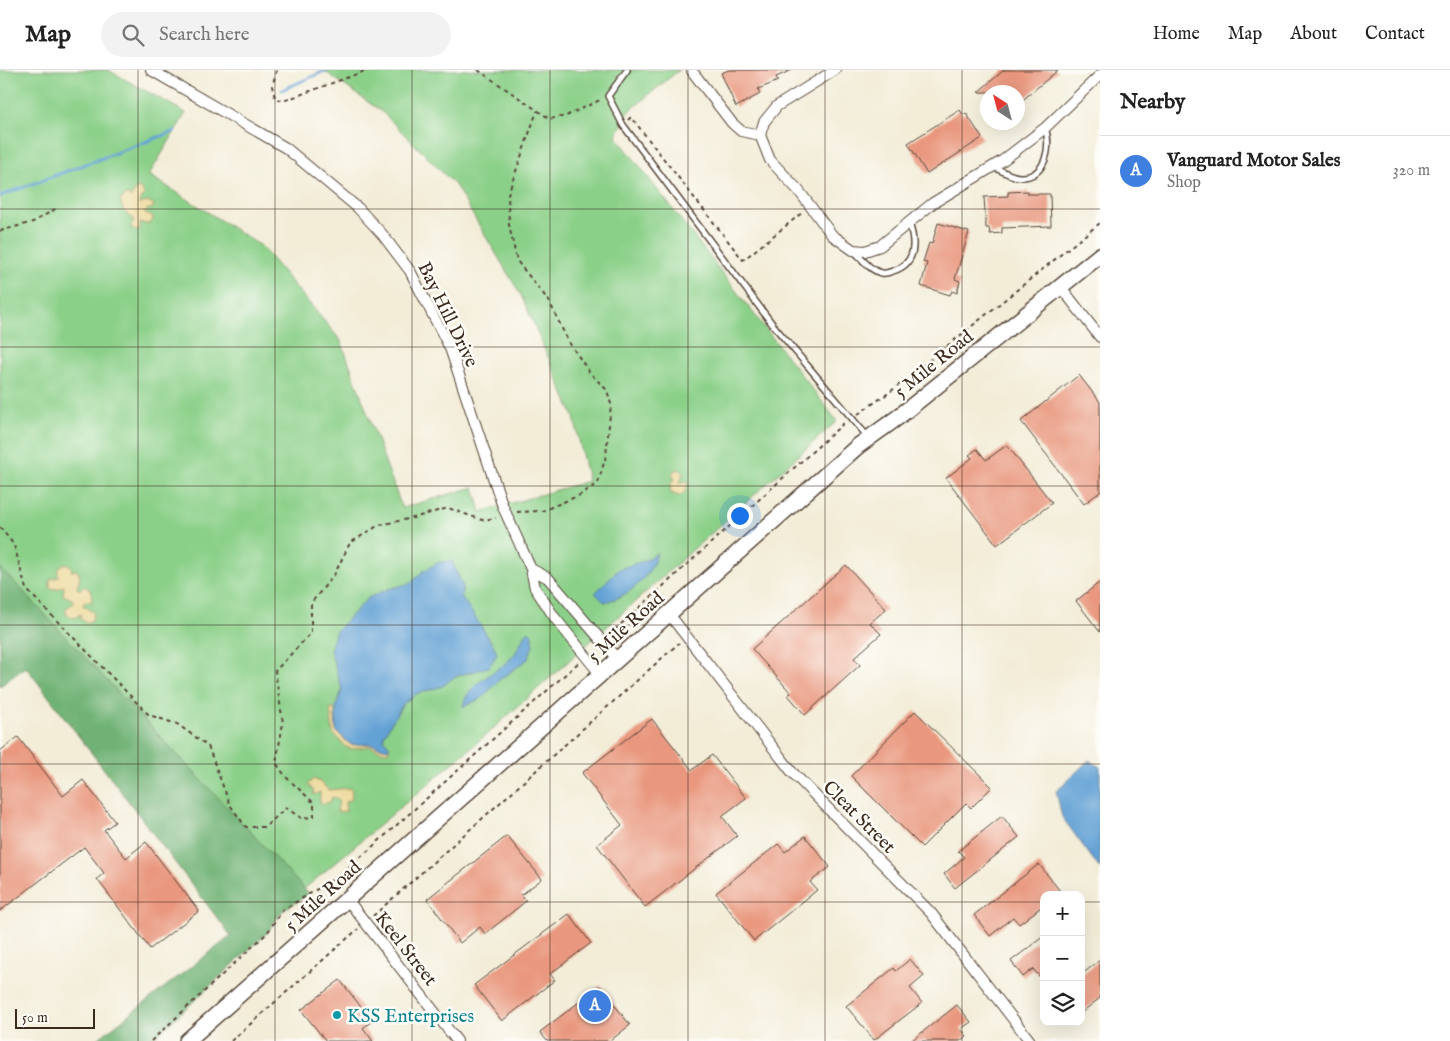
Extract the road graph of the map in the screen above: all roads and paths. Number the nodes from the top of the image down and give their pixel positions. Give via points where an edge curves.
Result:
1 (151, 70) edge
2 (277, 70) edge
3 (368, 70) edge
4 (478, 70) edge
5 (627, 70) edge
6 (835, 70) edge
7 (692, 71) edge
8 (1100, 75) edge
9 (608, 96) junction
10 (537, 111) junction
11 (623, 125) junction
12 (1045, 128) junction
13 (760, 136) junction
14 (994, 167) junction
15 (810, 206) junction
16 (57, 208) dead end
17 (909, 223) junction
18 (1100, 223) edge
19 (0, 231) edge
20 (853, 250) junction
21 (1100, 255) edge
22 (1060, 286) junction
23 (1100, 337) edge
24 (852, 418) junction
25 (868, 439) junction
26 (507, 515) junction
27 (0, 527) edge
28 (531, 569) junction
29 (669, 614) junction
30 (687, 637) junction
31 (602, 641) junction
32 (586, 656) junction
33 (618, 660) junction
34 (601, 675) junction
35 (347, 899) junction
36 (365, 922) junction
37 (150, 1041) edge
38 (187, 1041) edge
39 (231, 1041) edge
40 (457, 1041) edge
41 (1030, 1041) edge

1 - 26 street, Bay Hill Drive via 286,148 340,192 382,234 410,271 450,348
2 - 3 path via 272,86 276,98 283,101
4 - 10 path
5 - 9 lane
6 - 13 street via 777,106 764,122
7 - 13 street via 732,123 741,131
8 - 12 street
9 - 10 path via 566,116 550,119
9 - 11 lane
10 - 26 path via 508,194 509,226 517,262 550,301 568,341 590,373 607,390 611,404 606,456 598,482 580,495 542,511
11 - 15 path via 632,117 743,260
11 - 24 lane via 773,325
12 - 14 street
12 - 14 lane via 1049,139 1048,155 1041,167 1028,176 1019,177
13 - 15 street via 770,160
14 - 17 street via 933,203
15 - 20 street via 832,235
16 - 19 path via 33,222
17 - 20 street via 880,246 865,251
17 - 20 lane via 914,238 913,252 911,260 898,270 884,274 873,270
18 - 24 path via 890,392
21 - 22 street, 5 Mile Road
22 - 23 street
22 - 25 street, 5 Mile Road
24 - 25 lane
24 - 31 path
25 - 29 street, 5 Mile Road
26 - 27 path via 482,520 448,508 379,525 350,543 334,575 311,603 311,633 275,671 283,723 276,763 314,804 314,816 303,819 286,808 265,827 246,827 230,805 208,746 177,724 149,715 26,589 14,544
26 - 28 street, Bay Hill Drive
28 - 31 street via 548,578
28 - 32 street, Bay Hill Drive via 535,588
29 - 30 street, Cleat Street
29 - 33 street, 5 Mile Road
30 - 36 path
30 - 41 street, Cleat Street via 792,772 931,913
31 - 33 street
32 - 34 street, Bay Hill Drive
32 - 37 path via 342,874 282,910 267,933
33 - 34 street, 5 Mile Road
34 - 35 street, 5 Mile Road
35 - 36 street, Keel Street
35 - 38 street, 5 Mile Road
36 - 39 path
36 - 40 street, Keel Street

